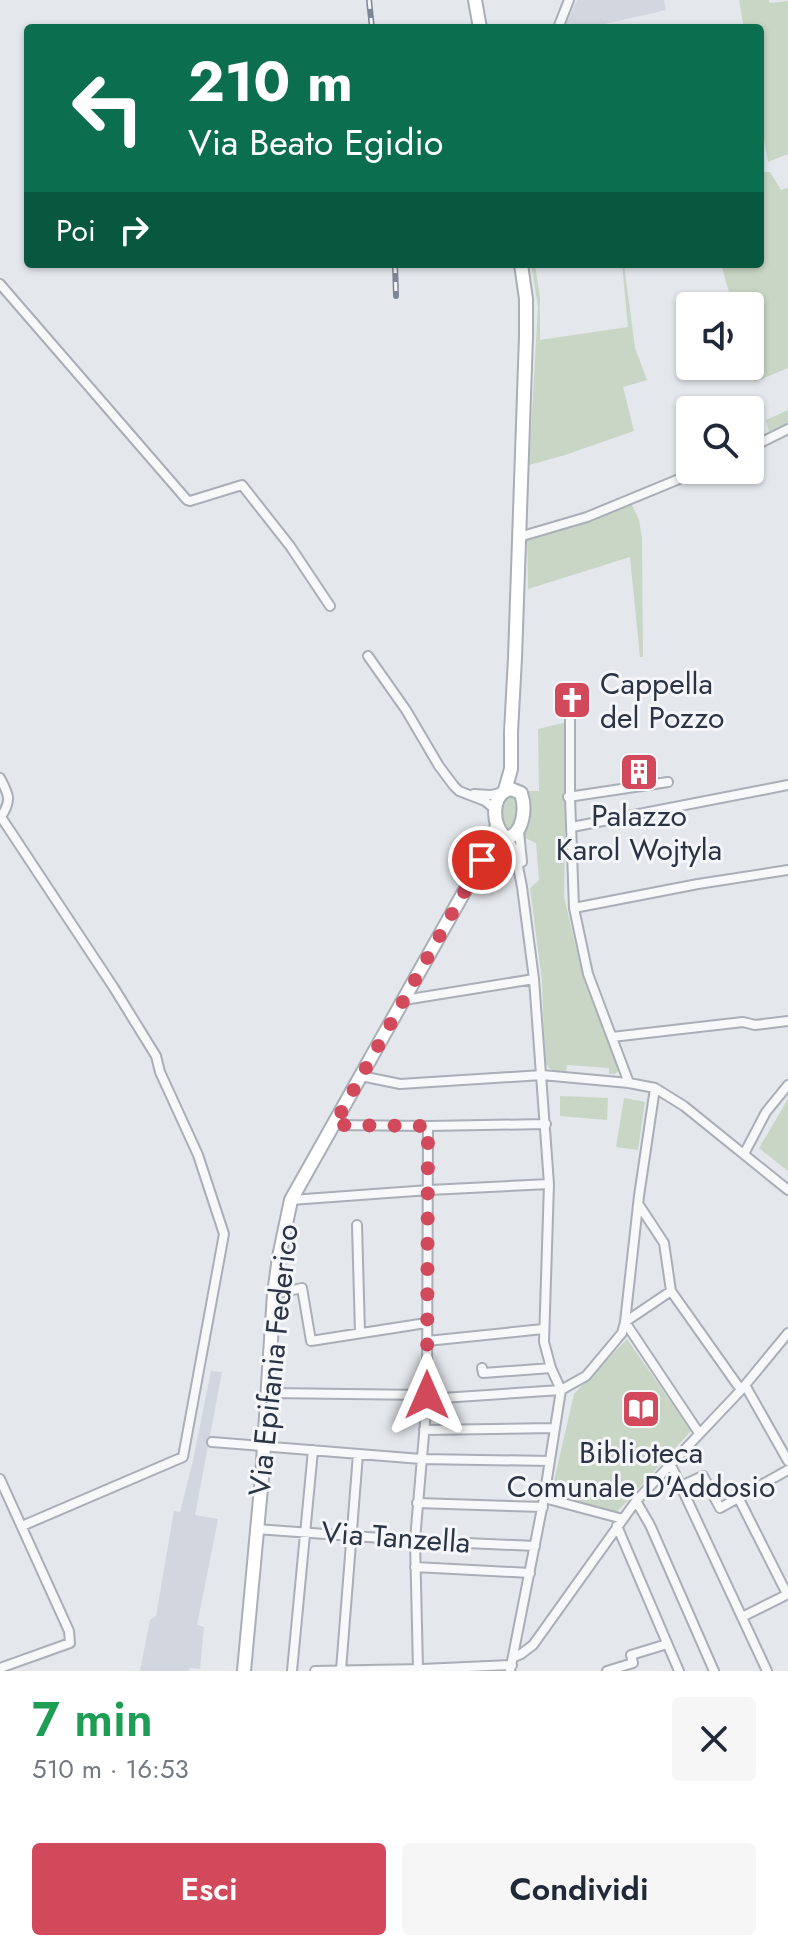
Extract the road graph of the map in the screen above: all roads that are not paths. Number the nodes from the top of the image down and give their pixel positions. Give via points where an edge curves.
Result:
1 (475, 0) edge
2 (569, 0) edge
3 (479, 24) edge
4 (560, 24) edge
5 (522, 268) edge
6 (0, 284) edge
7 (788, 429) edge
8 (764, 441) edge
9 (676, 480) edge
10 (519, 537) junction
11 (330, 606) dead end
12 (368, 656) dead end
13 (512, 716) junction
14 (570, 720) dead end
15 (0, 778) edge
16 (668, 782) dead end
17 (788, 785) edge
18 (503, 791) junction
19 (519, 792) junction
20 (470, 794) junction
21 (568, 797) junction
22 (496, 810) junction
23 (497, 826) junction
24 (572, 827) junction
25 (510, 836) junction
26 (482, 860) junction
27 (788, 870) edge
28 (574, 908) junction
29 (534, 979) junction
30 (403, 1000) junction
31 (788, 1021) edge
32 (612, 1037) junction
33 (542, 1075) junction
34 (361, 1076) junction
35 (629, 1083) junction
36 (788, 1085) edge
37 (655, 1088) junction
38 (546, 1124) junction
39 (334, 1125) junction
40 (428, 1126) junction
41 (744, 1154) junction
42 (549, 1184) junction
43 (429, 1190) junction
44 (788, 1190) edge
45 (291, 1200) junction
46 (638, 1204) junction
47 (357, 1225) dead end
48 (671, 1291) junction
49 (274, 1294) junction
50 (625, 1322) junction
51 (426, 1323) junction
52 (543, 1329) junction
53 (360, 1333) junction
54 (788, 1333) edge
55 (427, 1341) junction
56 (482, 1368) dead end
57 (551, 1368) junction
58 (743, 1387) junction
59 (561, 1390) junction
60 (268, 1393) junction
61 (427, 1397) junction
62 (555, 1428) junction
63 (424, 1430) junction
64 (699, 1433) junction
65 (212, 1442) dead end
66 (264, 1446) junction
67 (313, 1450) junction
68 (358, 1454) junction
69 (421, 1459) junction
70 (550, 1461) junction
71 (788, 1461) edge
72 (670, 1463) junction
73 (788, 1470) edge
74 (0, 1479) edge
75 (681, 1486) junction
76 (738, 1497) junction
77 (636, 1501) junction
78 (544, 1502) junction
79 (417, 1503) junction
80 (620, 1522) junction
81 (22, 1526) junction
82 (256, 1529) junction
83 (305, 1531) junction
84 (352, 1535) junction
85 (415, 1540) junction
86 (535, 1546) junction
87 (415, 1567) junction
88 (530, 1573) junction
89 (788, 1594) edge
90 (742, 1617) junction
91 (667, 1644) junction
92 (512, 1664) edge
93 (0, 1668) edge
94 (418, 1669) edge
95 (341, 1670) edge
96 (365, 1670) edge
97 (244, 1671) edge
98 (292, 1671) edge
99 (315, 1671) edge
100 (607, 1671) edge
101 (679, 1671) edge
102 (714, 1671) edge
103 (767, 1671) edge

1 - 3 main road
2 - 4 street
5 - 10 main road via 526,336
6 - 11 street via 187,500 242,485
7 - 8 street
9 - 10 street via 587,517
10 - 13 main road
12 - 20 street via 439,766 459,791
13 - 18 main road via 511,769
13 - 19 main road
14 - 21 street
15 - 81 street via 9,804 1,817 156,1056 224,1234 183,1457
16 - 21 street
17 - 24 street
18 - 19 main road
18 - 20 street
18 - 22 main road
19 - 25 main road via 524,805
20 - 22 street
21 - 24 street
22 - 23 main road
23 - 25 main road
23 - 26 main road, Via Epifania Federico
24 - 28 street
25 - 26 main road, Via Epifania Federico
25 - 29 street
26 - 30 main road, Via Epifania Federico
27 - 28 street
28 - 32 street via 588,974
29 - 30 street
29 - 33 street
30 - 34 main road, Via Epifania Federico
31 - 32 street
32 - 35 street
33 - 34 street via 400,1084
33 - 35 street
33 - 38 street
34 - 39 main road, Via Epifania Federico
35 - 37 street
36 - 41 street via 766,1112
37 - 41 street
37 - 46 street
38 - 40 street
38 - 42 street
39 - 40 street
39 - 45 main road, Via Epifania Federico
40 - 43 street
41 - 44 street
42 - 43 street
42 - 52 street
43 - 45 street
43 - 51 street
45 - 49 main road, Via Epifania Federico
46 - 48 street via 664,1243
46 - 50 street
47 - 53 street
48 - 50 street
48 - 58 street
49 - 53 street via 302,1288 311,1341
49 - 60 main road, Via Epifania Federico
50 - 59 street via 622,1333 586,1376
50 - 64 street
51 - 53 street
51 - 55 street
52 - 55 street
52 - 57 street
54 - 58 street
55 - 61 street
56 - 57 street via 483,1373
57 - 59 street
58 - 64 street
58 - 71 street
59 - 61 street
59 - 62 street
60 - 61 street
60 - 66 main road, Via Epifania Federico
61 - 63 street
62 - 63 street
62 - 70 street
63 - 69 street
64 - 72 street
65 - 66 street
66 - 67 street
66 - 82 main road, Via Epifania Federico
67 - 68 street
67 - 83 street
68 - 69 street
68 - 84 street
69 - 70 street
69 - 79 street
70 - 78 street
72 - 75 street
72 - 77 street
73 - 76 street
74 - 81 street
75 - 76 street via 703,1476 720,1508
75 - 90 street
76 - 89 street
77 - 80 street
77 - 102 street
78 - 79 street
78 - 80 street
78 - 86 street
79 - 85 street
80 - 91 street
80 - 92 street via 533,1645
81 - 93 street via 70,1643
82 - 83 street, Via Tanzella
82 - 97 main road, Via Epifania Federico
83 - 84 street, Via Tanzella
83 - 98 street
84 - 85 street, Via Tanzella
84 - 95 street
85 - 86 street, Via Tanzella
85 - 87 street
86 - 88 street
87 - 88 street
87 - 94 street
88 - 92 street
89 - 90 street
90 - 103 street
91 - 100 street via 631,1655 633,1663
91 - 101 street
92 - 94 street
94 - 96 street
95 - 96 street
95 - 99 street

